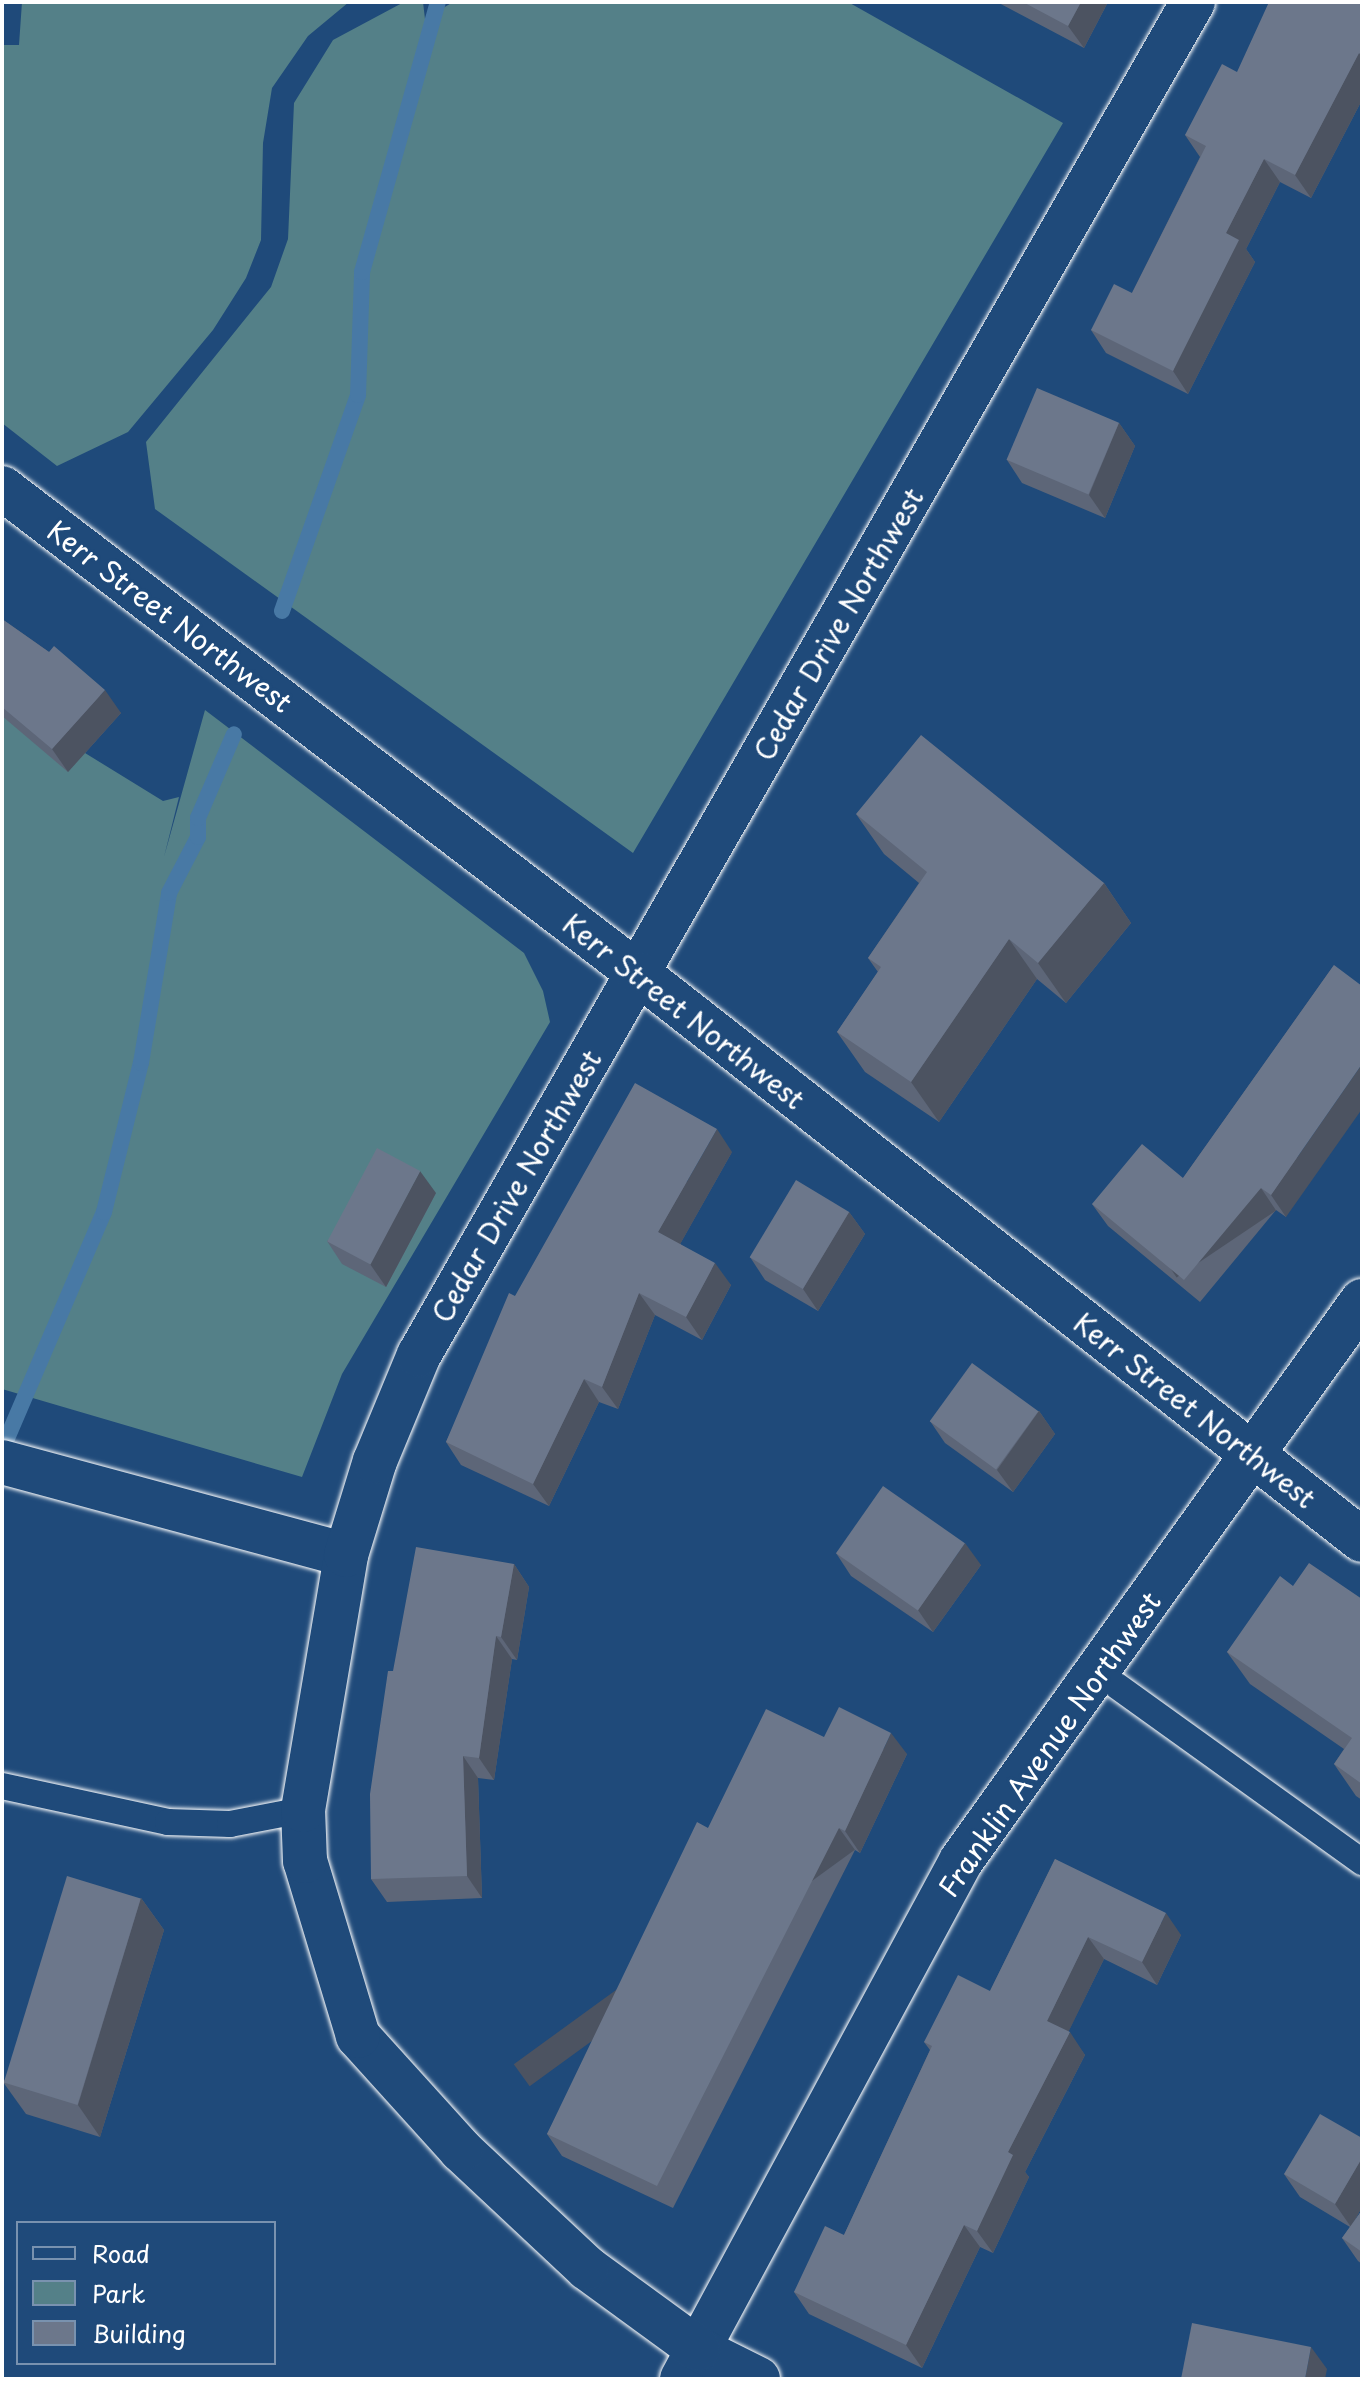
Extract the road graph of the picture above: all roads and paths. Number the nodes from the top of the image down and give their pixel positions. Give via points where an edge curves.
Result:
1 (1193, 2) edge
2 (2, 488) edge
3 (639, 974) junction
4 (1362, 1301) edge
5 (1251, 1455) junction
6 (2, 1462) edge
7 (1362, 1540) edge
8 (346, 1555) junction
9 (1117, 1686) dead end
10 (2, 1786) edge
11 (303, 1810) junction
12 (1362, 1862) edge
13 (690, 2364) edge
14 (758, 2379) edge

1 - 3 street, Cedar Drive Northwest
2 - 3 street, Kerr Street Northwest
3 - 5 street, Kerr Street Northwest
3 - 8 street, Cedar Drive Northwest via 419,1355 375,1461
4 - 5 street, Franklin Avenue Northwest
5 - 7 street, Kerr Street Northwest
5 - 13 street, Franklin Avenue Northwest via 961,1861
6 - 8 street
8 - 11 street, Cedar Drive Northwest
9 - 12 lane
10 - 11 lane via 168,1822 230,1824
11 - 13 street, Cedar Drive Northwest via 305,1861 358,2036 461,2150
13 - 14 street, Cedar Drive Northwest

